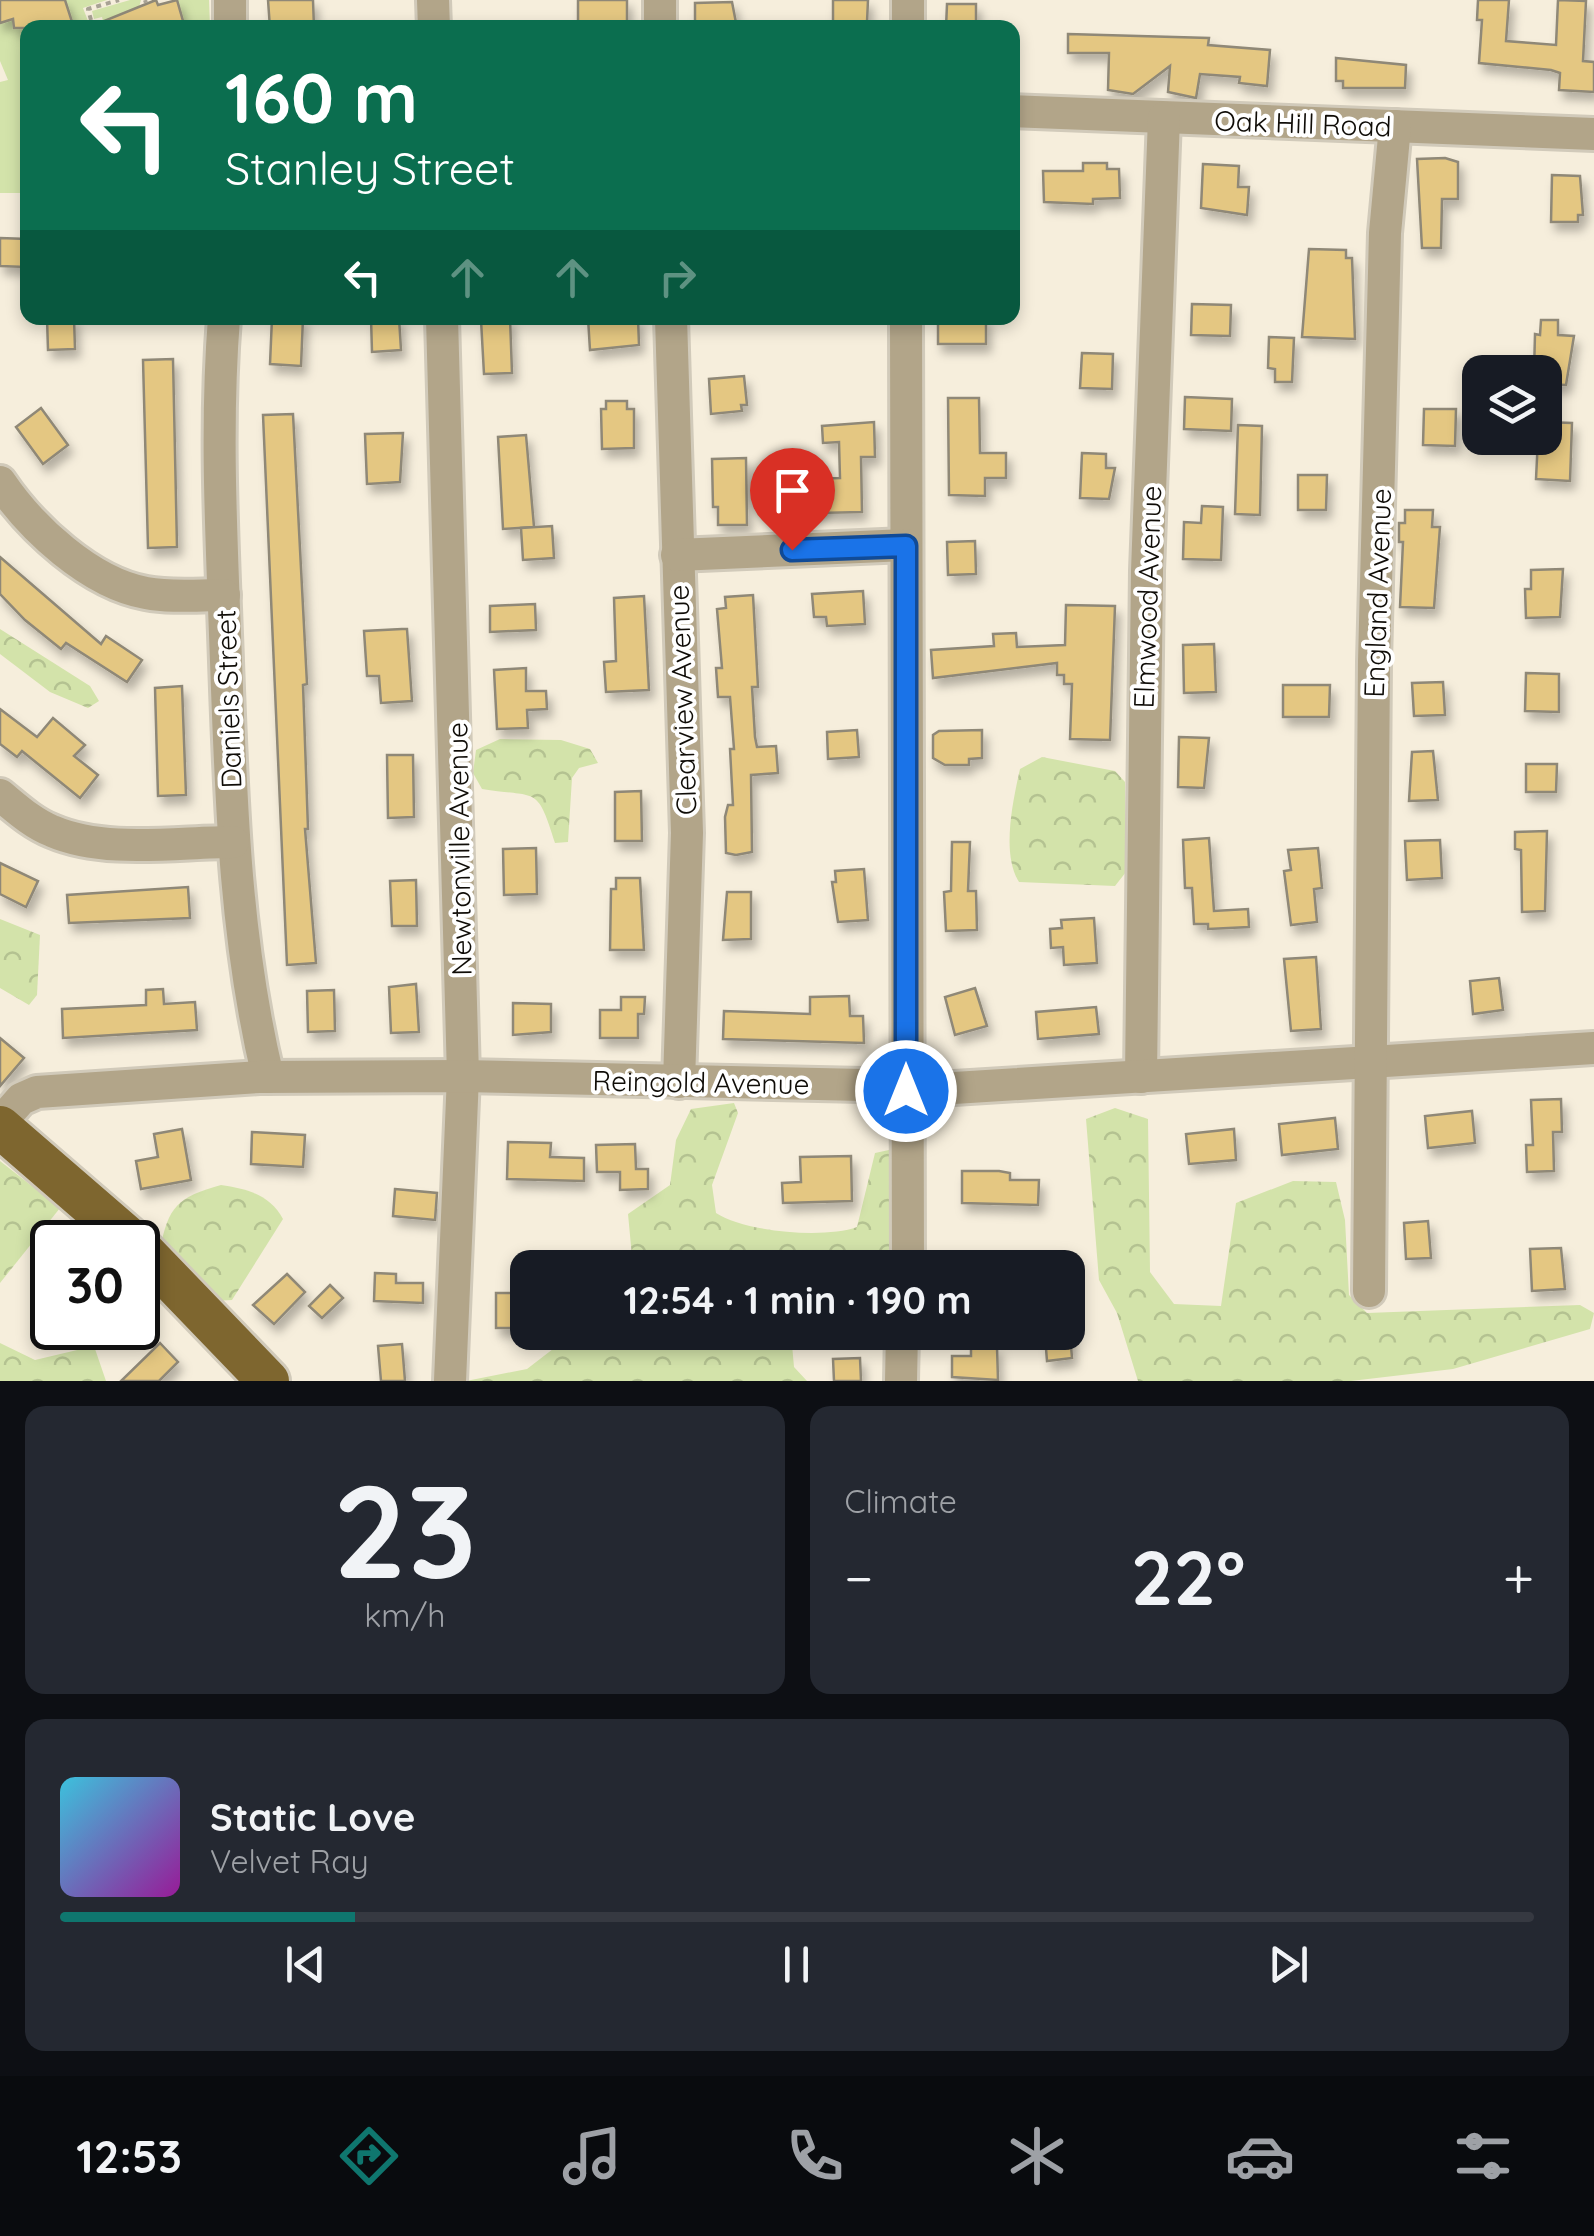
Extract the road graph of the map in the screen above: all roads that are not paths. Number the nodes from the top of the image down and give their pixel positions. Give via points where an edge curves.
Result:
1 (1020, 111) edge
2 (1164, 118) junction
3 (1396, 126) junction
4 (1594, 134) edge
5 (223, 325) edge
6 (442, 325) edge
7 (671, 325) edge
8 (906, 325) edge
9 (0, 482) edge
10 (906, 546) junction
11 (677, 556) junction
12 (224, 595) junction
13 (0, 795) edge
14 (233, 842) junction
15 (1594, 1048) edge
16 (1371, 1060) junction
17 (464, 1076) junction
18 (268, 1077) junction
19 (1141, 1077) junction
20 (679, 1082) junction
21 (906, 1091) junction
22 (0, 1125) edge
23 (108, 1220) edge
24 (908, 1250) edge
25 (160, 1270) edge
26 (1369, 1291) dead end
27 (902, 1350) edge
28 (268, 1381) edge
29 (450, 1381) edge
30 (901, 1381) edge

1 - 2 street, Oak Hill Road
2 - 3 street, Oak Hill Road
2 - 19 street, Elmwood Avenue via 1145,651
3 - 4 street, Oak Hill Road
3 - 16 street, England Avenue via 1385,233
5 - 12 street, Daniels Street
6 - 17 street, Newtonville Avenue
7 - 11 street, Clearview Avenue
8 - 10 street
9 - 12 street via 36,522 110,581 160,595
10 - 11 street
10 - 21 street
11 - 20 street, Clearview Avenue via 688,832
12 - 14 street, Daniels Street
13 - 14 street via 36,823 72,838
14 - 18 street, Daniels Street via 248,997
15 - 16 street, Reingold Avenue
16 - 19 street, Reingold Avenue
16 - 26 street, England Avenue
17 - 18 street, Reingold Avenue
17 - 20 street, Reingold Avenue
17 - 29 street, Newtonville Avenue
18 - 22 street, Reingold Avenue via 36,1092
19 - 21 street, Reingold Avenue
20 - 21 street, Reingold Avenue
21 - 24 street
22 - 23 main road
25 - 28 main road
27 - 30 street

